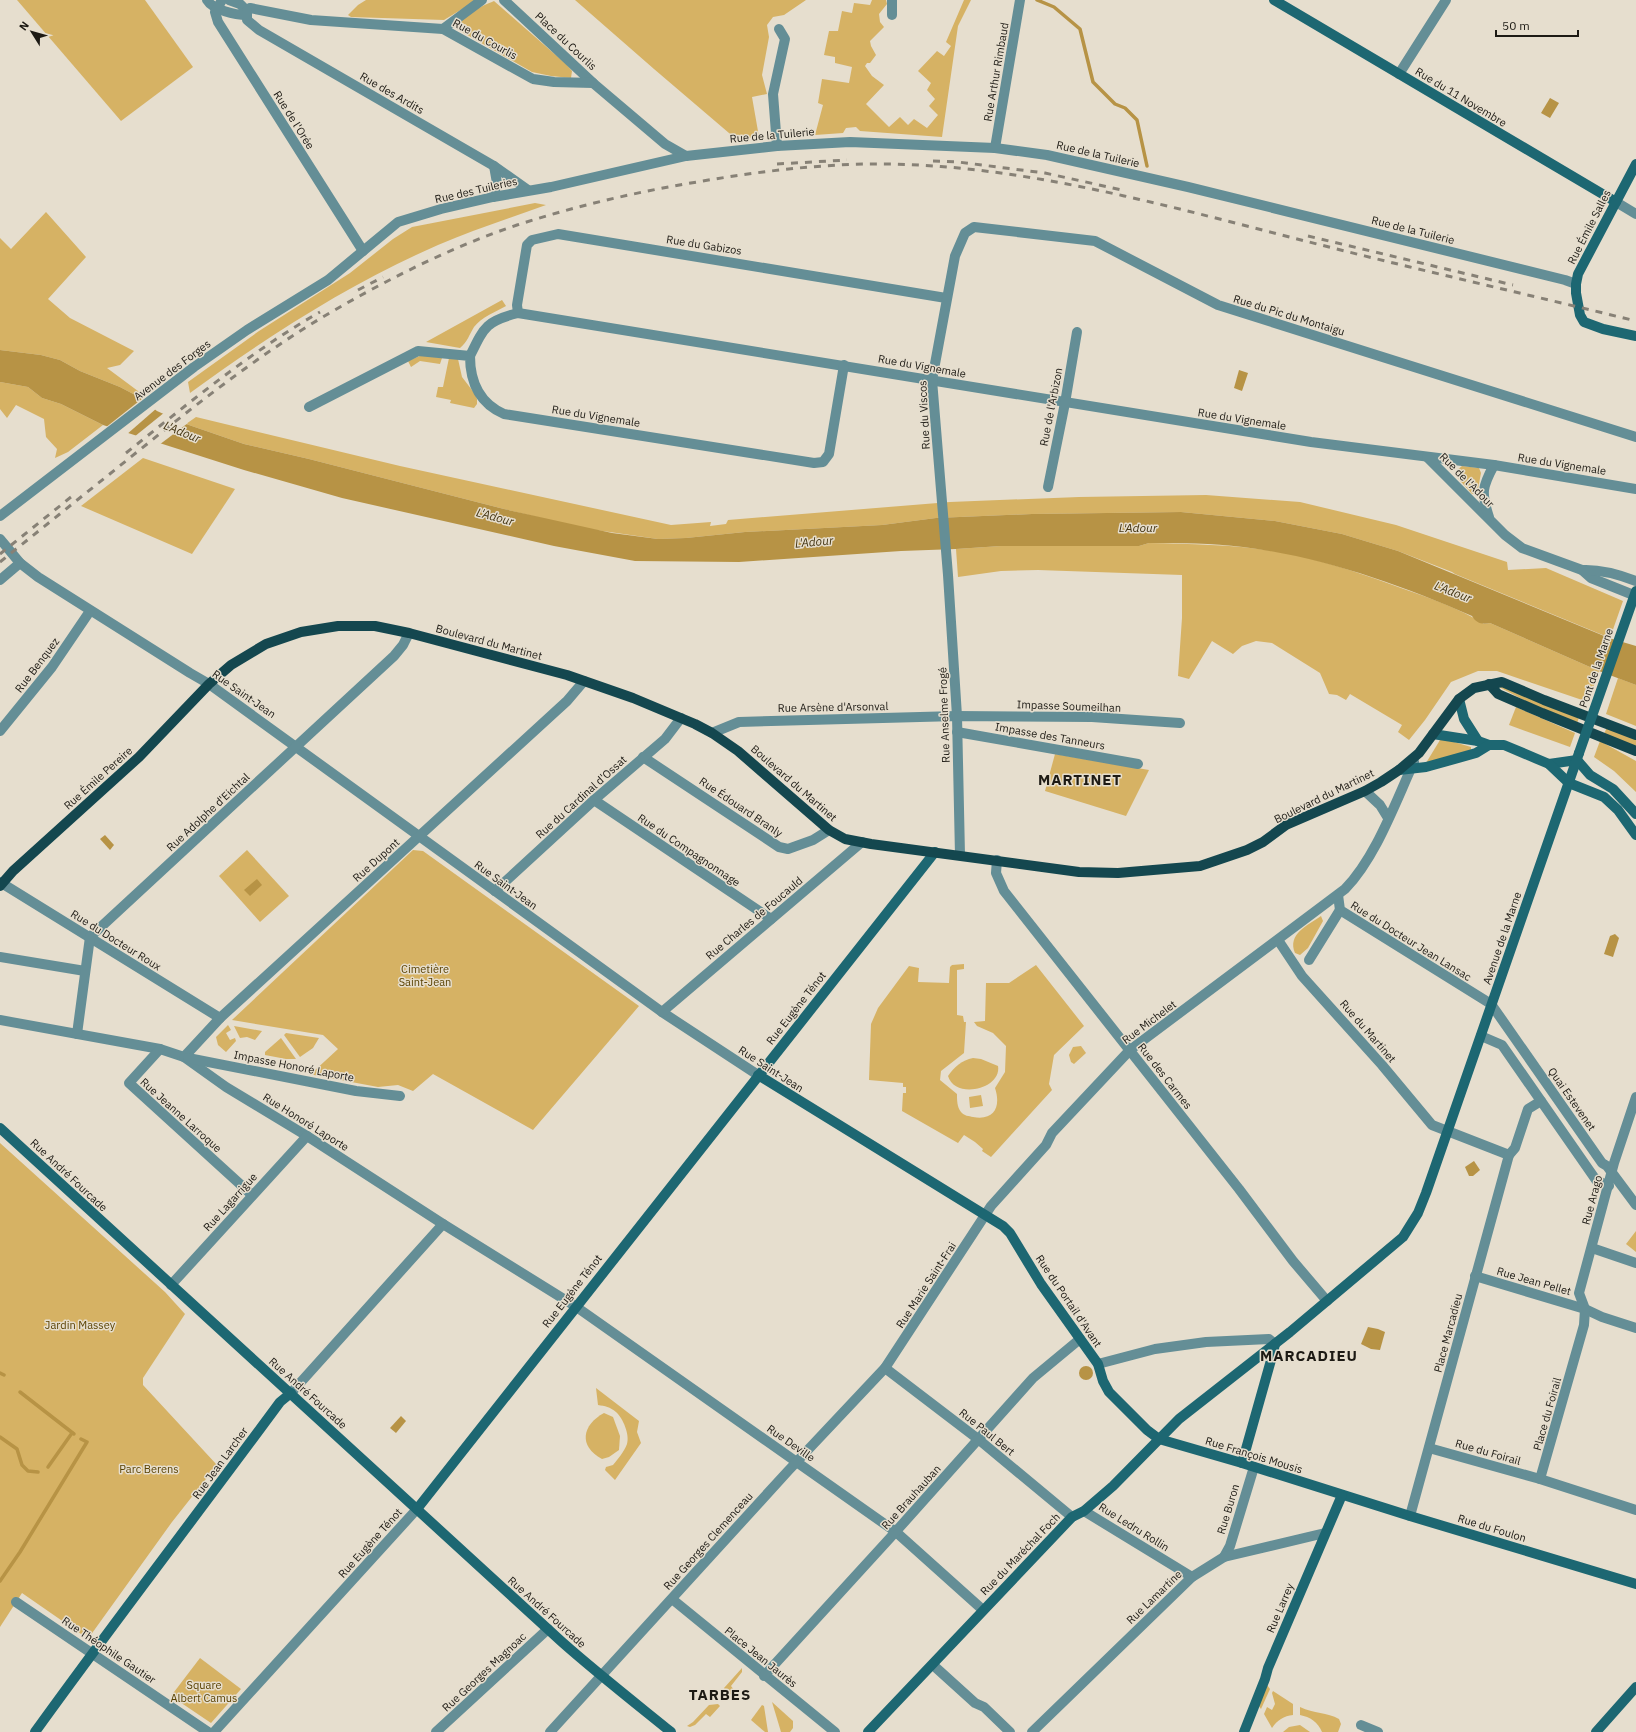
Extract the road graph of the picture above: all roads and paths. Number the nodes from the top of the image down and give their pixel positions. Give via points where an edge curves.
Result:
1 (207, 0) edge
2 (229, 0) edge
3 (482, 0) edge
4 (504, 0) edge
5 (892, 0) edge
6 (1020, 0) edge
7 (1274, 0) edge
8 (1446, 0) edge
9 (219, 4) edge
10 (247, 13) junction
11 (892, 15) dead end
12 (443, 29) junction
13 (779, 29) dead end
14 (1399, 74) junction
15 (593, 83) junction
16 (777, 146) junction
17 (995, 148) junction
18 (686, 156) junction
19 (1636, 164) edge
20 (494, 166) junction
21 (604, 174) joint
22 (528, 190) junction
23 (493, 197) junction
24 (1616, 202) junction
25 (1636, 214) edge
26 (363, 251) junction
27 (955, 256) joint
28 (1576, 284) junction
29 (946, 298) junction
30 (518, 313) junction
31 (1076, 332) dead end
32 (1636, 336) edge
33 (470, 356) junction
34 (844, 365) junction
35 (932, 380) junction
36 (1065, 403) junction
37 (309, 407) dead end
38 (1636, 437) edge
39 (1427, 457) junction
40 (1494, 465) junction
41 (1048, 487) dead end
42 (1636, 489) edge
43 (0, 516) edge
44 (1489, 519) junction
45 (0, 538) edge
46 (20, 563) junction
47 (1582, 570) junction
48 (948, 575) joint
49 (0, 580) edge
50 (1636, 580) edge
51 (1636, 591) edge
52 (1636, 596) edge
53 (90, 611) junction
54 (409, 634) junction
55 (584, 681) junction
56 (209, 684) junction
57 (1489, 684) junction
58 (1459, 699) junction
59 (957, 716) junction
60 (681, 718) junction
61 (1180, 724) dead end
62 (0, 731) edge
63 (957, 732) junction
64 (712, 733) junction
65 (1433, 734) junction
66 (1636, 735) edge
67 (1478, 740) junction
68 (1489, 745) junction
69 (297, 747) junction
70 (1636, 751) edge
71 (1419, 753) junction
72 (1578, 756) junction
73 (643, 757) junction
74 (1138, 764) dead end
75 (1549, 764) junction
76 (1411, 769) junction
77 (1399, 770) junction
78 (1569, 783) junction
79 (1365, 791) junction
80 (594, 800) junction
81 (1636, 814) edge
82 (1388, 818) junction
83 (829, 830) junction
84 (1636, 835) edge
85 (419, 837) junction
86 (862, 842) junction
87 (935, 852) junction
88 (960, 855) junction
89 (997, 860) junction
90 (1, 884) edge
91 (495, 891) junction
92 (1338, 895) junction
93 (1340, 910) junction
94 (771, 919) junction
95 (90, 937) junction
96 (1278, 940) junction
97 (0, 957) edge
98 (1309, 960) dead end
99 (85, 971) junction
100 (1491, 1004) junction
101 (662, 1012) junction
102 (220, 1018) junction
103 (0, 1020) edge
104 (77, 1034) junction
105 (1481, 1036) junction
106 (160, 1049) junction
107 (1130, 1050) junction
108 (184, 1057) junction
109 (758, 1075) junction
110 (400, 1096) dead end
111 (1636, 1097) edge
112 (1541, 1101) junction
113 (0, 1128) edge
114 (1446, 1131) junction
115 (307, 1136) junction
116 (1509, 1155) junction
117 (1612, 1173) junction
118 (1609, 1186) junction
119 (252, 1195) junction
120 (1636, 1205) edge
121 (985, 1215) junction
122 (443, 1224) junction
123 (1592, 1248) junction
124 (1636, 1263) edge
125 (1475, 1276) junction
126 (171, 1285) junction
127 (1327, 1301) junction
128 (576, 1306) junction
129 (1585, 1309) junction
130 (1636, 1328) edge
131 (1080, 1339) junction
132 (1275, 1344) junction
133 (1098, 1364) junction
134 (885, 1368) junction
135 (291, 1393) junction
136 (978, 1439) junction
137 (1159, 1439) junction
138 (1429, 1448) junction
139 (798, 1462) junction
140 (1242, 1463) junction
141 (1254, 1467) junction
142 (1540, 1479) junction
143 (1342, 1495) junction
144 (417, 1508) junction
145 (1636, 1510) edge
146 (1084, 1511) junction
147 (1410, 1516) junction
148 (1072, 1517) junction
149 (896, 1532) junction
150 (1325, 1533) junction
151 (1224, 1557) junction
152 (1192, 1577) junction
153 (1636, 1584) edge
154 (672, 1599) junction
155 (16, 1602) dead end
156 (983, 1610) junction
157 (548, 1629) junction
158 (92, 1652) junction
159 (933, 1665) junction
160 (601, 1676) junction
161 (764, 1676) junction
162 (1636, 1688) edge
163 (1361, 1725) dead end
164 (35, 1732) edge
165 (208, 1732) edge
166 (214, 1732) edge
167 (436, 1732) edge
168 (550, 1732) edge
169 (671, 1732) edge
170 (835, 1732) edge
171 (868, 1732) edge
172 (1010, 1732) edge
173 (1032, 1732) edge
174 (1244, 1732) edge
175 (1378, 1732) edge
176 (1596, 1732) edge

1 - 9 street via 210,5
2 - 10 street, Rue des Ardits via 240,4
3 - 12 street
4 - 15 street, Place du Courlis
5 - 11 street
6 - 17 street, Rue Arthur Rimbaud
7 - 14 street, Rue du 11 Novembre
8 - 14 street
9 - 10 street
9 - 26 street, Rue de l'Orée via 215,12 218,22
10 - 12 street, Rue du Courlis via 250,8 311,20
10 - 20 street, Rue des Ardits via 247,20 259,30
12 - 15 street, Rue du Courlis via 533,79
13 - 16 street via 785,39 773,94
14 - 24 street, Rue du 11 Novembre
15 - 18 street via 665,144
16 - 17 street, Rue de la Tuilerie via 850,142
16 - 18 street, Rue de la Tuilerie
17 - 28 street, Rue de la Tuilerie via 1047,155 1188,187
18 - 21 street, Rue de la Tuilerie
19 - 24 street, Rue Émile Salles
20 - 22 street, Rue des Ardits
20 - 23 street via 497,183
21 - 22 street, Rue des Tuileries
22 - 23 street, Rue des Tuileries
23 - 26 street, Rue des Tuileries via 398,222
24 - 25 street, Rue du 11 Novembre
24 - 28 street, Rue Émile Salles via 1578,274
26 - 43 street, Avenue des Forges via 328,280 247,330 194,367
27 - 29 street, Rue du Viscos
27 - 38 street, Rue du Pic du Montaigu via 965,233 974,227 1095,241 1218,305
28 - 32 street, Rue Émile Salles via 1580,315 1584,322
29 - 30 street, Rue du Gabizos via 558,234 532,240 527,245
29 - 35 street, Rue du Viscos
30 - 33 street, Rue du Vignemale via 503,317 481,331
30 - 34 street, Rue du Vignemale
31 - 36 street, Rue de l'Arbizon
33 - 34 street, Rue du Vignemale via 473,381 479,393 492,409 504,414 814,463 823,462 829,454
33 - 37 street via 418,351
34 - 35 street, Rue du Vignemale
35 - 36 street, Rue du Vignemale
35 - 48 street, Rue du Viscos
36 - 39 street, Rue du Vignemale via 1311,442
36 - 41 street, Rue de l'Arbizon
39 - 40 street, Rue du Vignemale
39 - 44 street, Rue de l'Adour
40 - 42 street, Rue du Vignemale
40 - 44 street, Rue de l'Adour via 1484,486 1484,502
44 - 47 street, Rue de l'Adour via 1504,535 1522,548
45 - 46 street, Rue Saint-Jean
46 - 49 street
46 - 53 street, Rue Saint-Jean
47 - 50 street, Rue de l'Adour via 1594,569
47 - 52 street, Rue de l'Adour via 1591,578
48 - 59 street, Rue Anselme Frogé
51 - 72 street, Pont de la Marne, bridge
53 - 56 street, Rue Saint-Jean
53 - 62 street, Rue Benquez via 52,667
54 - 55 main road, Boulevard du Martinet
54 - 56 main road, Boulevard du Martinet via 375,626 338,626 301,632 266,644 231,665
54 - 69 street, Rue Adolphe d'Eichtal via 394,656
55 - 60 main road, Boulevard du Martinet
55 - 85 street, Rue Dupont via 567,701
56 - 69 street, Rue Saint-Jean
56 - 90 main road, Rue Émile Pereire via 139,757
57 - 58 main road, Boulevard du Martinet via 1474,688
57 - 66 main road via 1502,682
57 - 70 main road via 1498,694
58 - 65 main road, Boulevard du Martinet
58 - 67 street via 1464,719
59 - 61 street, Impasse Soumeilhan via 1092,717
59 - 63 street, Rue Anselme Frogé
59 - 64 street, Rue Arsène d'Arsonval via 739,722
60 - 64 main road, Boulevard du Martinet
60 - 73 street, Rue du Cardinal d'Ossat via 665,739
63 - 74 street, Impasse des Tanneurs
63 - 88 street, Rue Anselme Frogé
64 - 83 main road, Boulevard du Martinet via 738,751
65 - 67 street
65 - 71 main road, Boulevard du Martinet
67 - 68 street
68 - 75 street via 1504,745
68 - 76 street, Boulevard du Martinet via 1476,753
69 - 85 street, Rue Saint-Jean
69 - 95 street, Rue Adolphe d'Eichtal
71 - 76 street, Rue du Docteur Jean Lansac
71 - 77 main road, Boulevard du Martinet
72 - 75 street
72 - 78 street, Avenue de la Marne
72 - 81 street via 1590,775 1613,788
73 - 80 street, Rue du Cardinal d'Ossat
73 - 83 street, Rue Édouard Branly via 779,848 788,849 813,840
75 - 78 street
76 - 77 street, Boulevard du Martinet
76 - 82 street, Rue du Docteur Jean Lansac
77 - 79 main road, Boulevard du Martinet
78 - 84 street via 1609,800
78 - 100 street, Avenue de la Marne
79 - 82 street via 1380,805
79 - 89 main road, Boulevard du Martinet via 1286,825 1247,850 1200,866 1118,873 1079,872
80 - 91 street, Rue du Cardinal d'Ossat
80 - 94 street, Rue du Compagnonnage
82 - 92 street, Rue du Docteur Jean Lansac via 1356,878
83 - 86 main road, Boulevard du Martinet via 845,838
85 - 91 street, Rue Saint-Jean
85 - 102 street, Rue Dupont
86 - 87 main road, Boulevard du Martinet
86 - 94 street, Rue Charles de Foucauld
87 - 88 main road, Boulevard du Martinet
87 - 109 street, Rue Eugène Ténot
88 - 89 main road, Boulevard du Martinet
89 - 107 street, Rue des Carmes via 996,873 1004,891
90 - 95 street, Rue du Docteur Roux
91 - 101 street, Rue Saint-Jean
92 - 93 street, Rue du Docteur Jean Lansac
92 - 96 street, Rue Michelet
93 - 98 street, Rue du Docteur Jean Lansac
93 - 100 street, Rue du Docteur Jean Lansac
94 - 101 street, Rue Charles de Foucauld
95 - 99 street
95 - 102 street, Rue du Docteur Roux
96 - 107 street, Rue Michelet
96 - 114 street, Rue du Martinet via 1302,976 1432,1124
97 - 99 street
99 - 104 street
100 - 105 street, Avenue de la Marne
100 - 117 street, Quai Estevenet via 1602,1163
101 - 109 street, Rue Saint-Jean
102 - 108 street, Rue Dupont
103 - 104 street, Rue Honoré Laporte
104 - 106 street, Rue Honoré Laporte
105 - 112 street via 1502,1045
105 - 114 street, Avenue de la Marne
106 - 108 street, Rue Honoré Laporte
106 - 119 street, Rue Jeanne Larroque via 129,1084
107 - 121 street, Rue Michelet via 1052,1133 1046,1144
107 - 127 street, Rue des Carmes
108 - 110 street, Impasse Honoré Laporte via 333,1086
108 - 115 street, Rue Honoré Laporte via 226,1087
109 - 121 street, Rue Saint-Jean
109 - 128 street, Rue Eugène Ténot
111 - 117 street, Rue Arago
112 - 116 street, Place Marcadieu via 1528,1109 1515,1148
112 - 118 street via 1596,1180
113 - 126 street, Rue André Fourcade
114 - 116 street
114 - 127 street via 1418,1213 1403,1237
115 - 119 street, Rue Lagarrigue
115 - 122 street, Rue Honoré Laporte
116 - 125 street, Place Marcadieu
117 - 118 street, Rue Arago
117 - 120 street, Quai Estevenet
118 - 123 street, Rue Arago
119 - 126 street, Rue Lagarrigue
121 - 131 street, Rue du Portail d'Avant via 1010,1233 1041,1284
121 - 134 street, Rue Marie Saint-Frai
122 - 128 street, Rue Honoré Laporte
122 - 135 street, Rue Jean Larcher
123 - 124 street
123 - 129 street, Rue Arago via 1579,1293
125 - 129 street, Rue Jean Pellet
125 - 138 street, Place Marcadieu
126 - 135 street, Rue André Fourcade
127 - 132 street
128 - 139 street, Rue Deville
128 - 144 street, Rue Eugène Ténot
129 - 130 street
129 - 142 street, Place du Foirail via 1584,1326
131 - 133 street, Rue du Portail d'Avant
131 - 136 street, Rue Brauhauban via 1033,1378
132 - 133 street, Rue du Portail d'Avant via 1269,1339 1196,1344 1155,1350
132 - 137 street, Rue du Maréchal Foch via 1180,1419
132 - 140 street
133 - 137 street via 1102,1381 1109,1392
134 - 136 street, Rue Paul Bert
134 - 139 street, Rue Georges Clemenceau
135 - 144 street, Rue André Fourcade
135 - 158 street, Rue Jean Larcher via 280,1402
136 - 148 street, Rue Paul Bert
136 - 149 street, Rue Brauhauban
137 - 140 street, Rue François Mousis
137 - 146 street, Rue du Maréchal Foch via 1113,1486
138 - 142 street, Rue du Foirail
138 - 147 street, Place Marcadieu
139 - 149 street, Rue Deville
139 - 154 street, Rue Georges Clemenceau
140 - 141 street, Rue François Mousis
141 - 143 street, Rue François Mousis
141 - 151 street, Rue Buron via 1230,1546
142 - 145 street
143 - 147 street, Rue du Foulon
143 - 150 street, Rue Larrey
144 - 157 street, Rue André Fourcade
144 - 166 street, Rue Eugène Ténot
146 - 148 street, Rue du Maréchal Foch
146 - 152 street, Rue Ledru Rollin
147 - 153 street, Rue du Foulon
148 - 156 street, Rue du Maréchal Foch
149 - 156 street, Rue Deville
149 - 161 street, Rue Brauhauban
150 - 151 street, Rue Lamartine
150 - 174 street, Rue Larrey
151 - 152 street, Rue Lamartine
152 - 173 street, Rue Lamartine
154 - 160 street, Rue Georges Clemenceau
154 - 161 street, Place Jean Jaurès
155 - 158 street, Rue Théophile Gautier
156 - 159 street, Rue du Maréchal Foch
157 - 160 street, Rue André Fourcade
157 - 167 street, Rue Georges Magnoac
158 - 164 street, Rue Jean Larcher
158 - 165 street, Rue Théophile Gautier
159 - 171 street, Rue du Maréchal Foch
159 - 172 street
160 - 168 street, Rue Georges Clemenceau
160 - 169 street
161 - 170 street, Place Jean Jaurès
162 - 176 street
163 - 175 street

